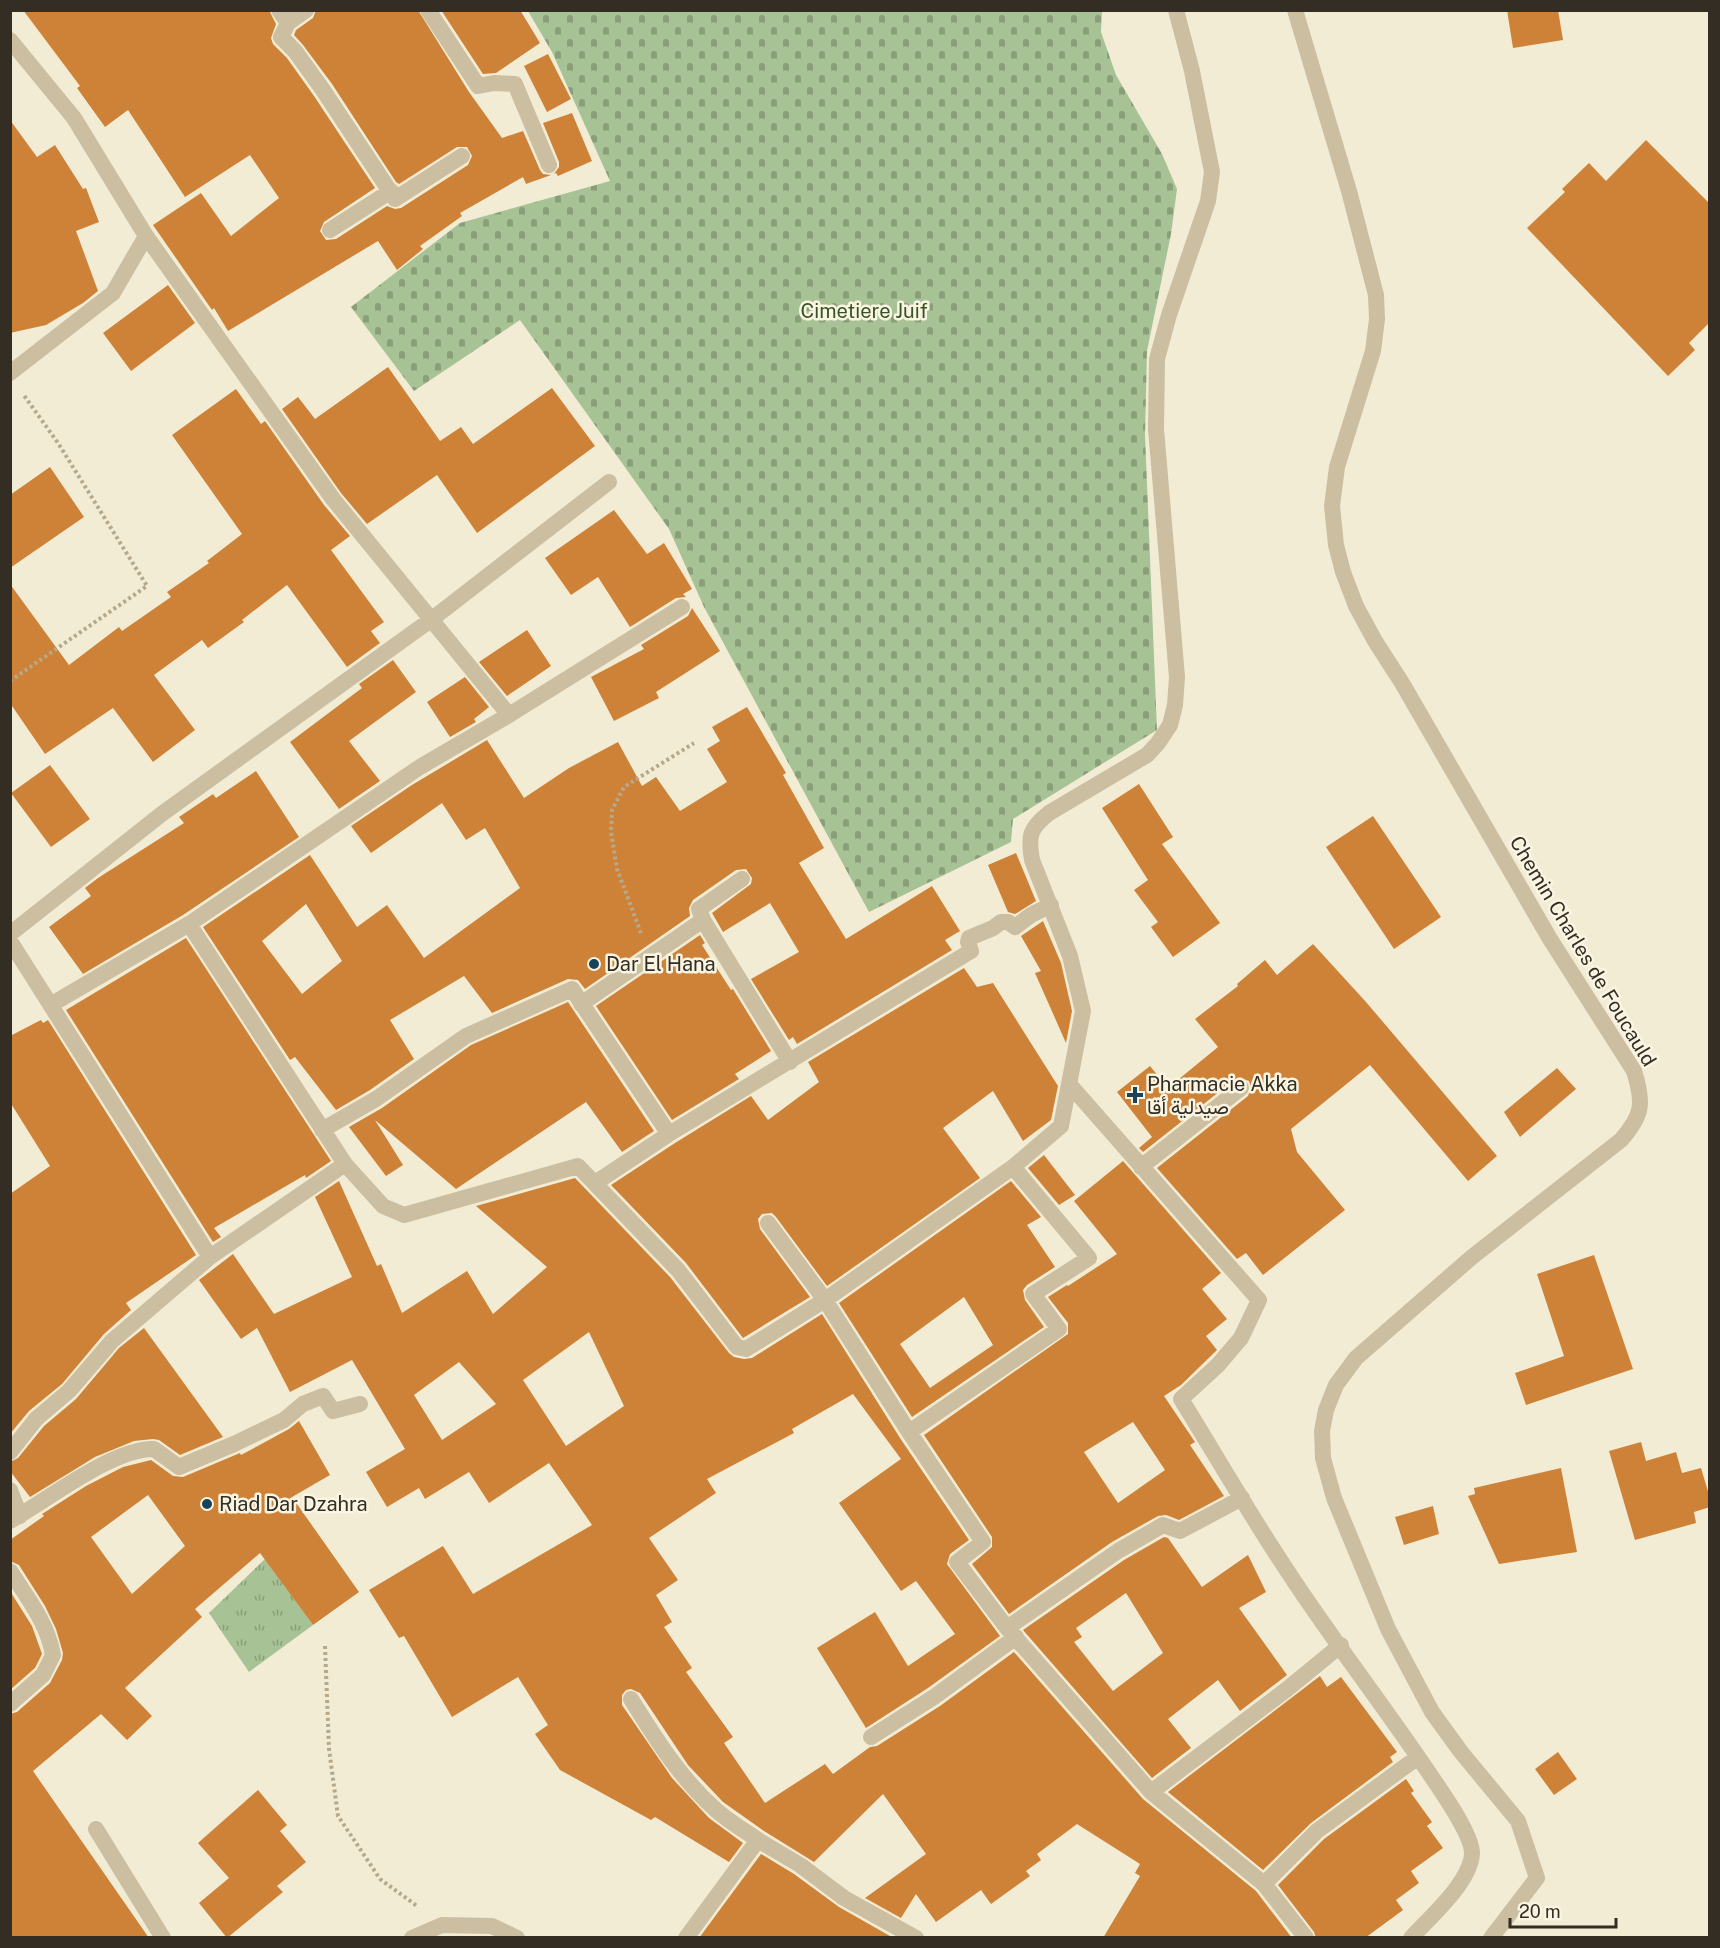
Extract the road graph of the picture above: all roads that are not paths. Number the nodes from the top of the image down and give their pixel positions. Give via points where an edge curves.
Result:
1 (306, 10) edge
2 (428, 10) edge
3 (1176, 10) edge
4 (1295, 10) edge
5 (284, 17) edge
6 (10, 40) edge
7 (462, 156) dead end
8 (549, 165) dead end
9 (391, 190) junction
10 (330, 230) dead end
11 (146, 236) junction
12 (14, 380) edge
13 (609, 482) dead end
14 (682, 607) dead end
15 (432, 618) junction
16 (509, 715) junction
17 (742, 879) dead end
18 (1051, 905) junction
19 (703, 920) junction
20 (189, 924) junction
21 (10, 934) edge
22 (10, 941) edge
23 (52, 1004) junction
24 (581, 1004) junction
25 (790, 1062) junction
26 (1070, 1085) junction
27 (1242, 1088) dead end
28 (322, 1130) junction
29 (669, 1134) junction
30 (345, 1164) junction
31 (1013, 1167) junction
32 (1141, 1167) junction
33 (595, 1183) junction
34 (768, 1223) dead end
35 (210, 1257) junction
36 (825, 1300) junction
37 (360, 1404) dead end
38 (909, 1432) junction
39 (10, 1452) edge
40 (10, 1490) edge
41 (1242, 1498) junction
42 (15, 1518) edge
43 (10, 1571) edge
44 (1012, 1632) junction
45 (1341, 1645) junction
46 (631, 1699) dead end
47 (10, 1704) edge
48 (871, 1737) dead end
49 (1418, 1757) junction
50 (1151, 1791) junction
51 (96, 1829) dead end
52 (758, 1840) junction
53 (1264, 1884) junction
54 (163, 1938) edge
55 (412, 1938) edge
56 (517, 1938) edge
57 (686, 1938) edge
58 (916, 1938) edge
59 (1306, 1938) edge
60 (1411, 1938) edge
61 (1491, 1938) edge

1 - 5 street
2 - 8 street via 478,86 515,84
3 - 18 street via 1212,172 1208,201 1157,359 1156,429 1173,618 1175,705 1170,725 1147,754 1049,813 1030,832 1032,860
4 - 61 street, Chemin Charles de Foucauld via 1376,295 1373,351 1337,467 1332,507 1342,572 1375,640 1550,939 1629,1064 1640,1091 1634,1125 1621,1140 1480,1250 1356,1358 1336,1385 1322,1431 1323,1458 1334,1498 1372,1594 1408,1670 1461,1752 1518,1821 1537,1878
5 - 9 street via 281,37 295,51
6 - 11 street via 74,118
7 - 9 street via 395,199
9 - 10 street
11 - 12 street via 114,293
11 - 15 street via 333,499
13 - 15 street
14 - 16 street
15 - 16 street
15 - 21 street via 163,813
16 - 20 street via 420,767
17 - 19 street via 699,909
18 - 25 street via 1015,927 1001,922 969,938 971,951
18 - 26 street via 1070,956 1083,1011
19 - 24 street
19 - 25 street
20 - 23 street
20 - 28 street
22 - 23 street
23 - 35 street
24 - 28 street via 572,989 466,1036 376,1099
24 - 29 street
25 - 29 street
26 - 31 street via 1061,1126
26 - 32 street
27 - 32 street
28 - 30 street
29 - 33 street
30 - 33 street via 383,1206 404,1215 578,1166
30 - 35 street
31 - 36 street
31 - 38 street via 1089,1258 1033,1294 1059,1329
32 - 41 street via 1259,1300 1241,1338 1181,1399
33 - 36 street via 678,1270 737,1347 746,1349
34 - 36 street
35 - 39 street via 112,1341 69,1391 36,1419
36 - 38 street
37 - 42 street via 333,1412 323,1396 303,1404 284,1420 179,1467 154,1449 132,1451
38 - 44 street via 983,1542 957,1562
40 - 42 street
41 - 44 street via 1180,1531 1163,1525 1118,1551
41 - 45 street via 1294,1581
43 - 47 street via 41,1621 53,1655 43,1675
44 - 48 street via 933,1697
44 - 50 street
45 - 49 street
45 - 50 street
46 - 52 street via 691,1786 718,1812
49 - 53 street via 1317,1830
49 - 60 street via 1458,1820 1472,1853 1451,1894
50 - 53 street
51 - 54 street
52 - 57 street
52 - 58 street via 844,1898
53 - 59 street
55 - 56 street via 442,1925 492,1926

